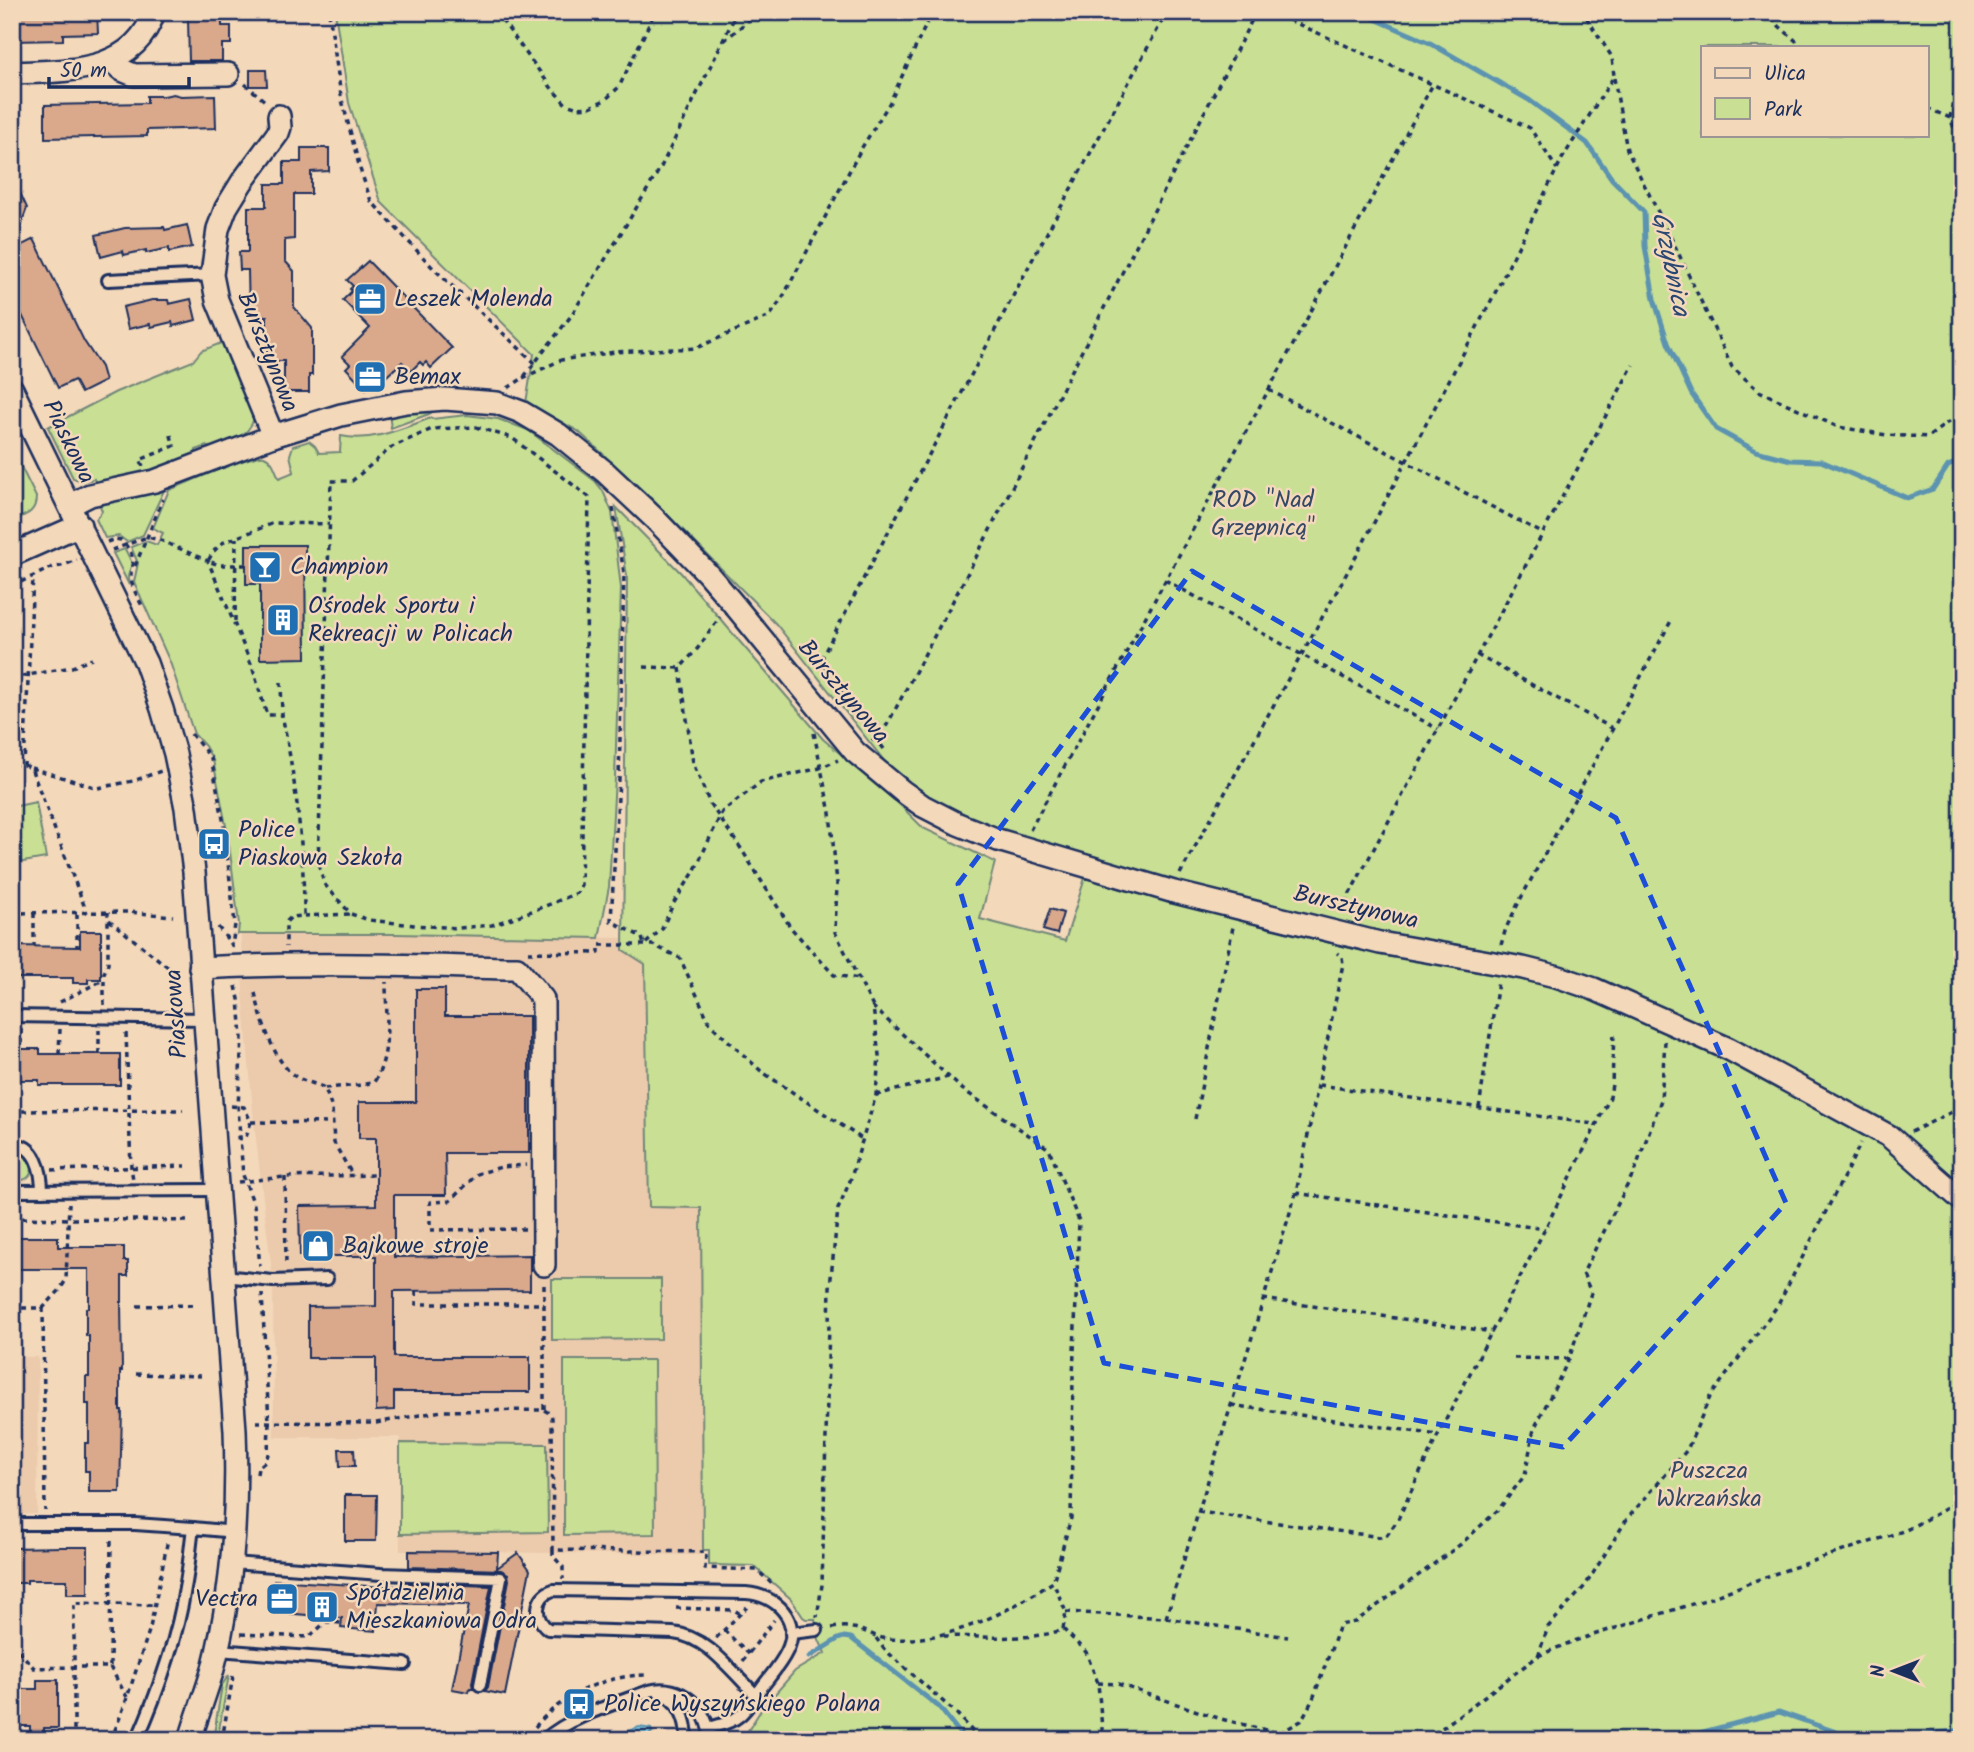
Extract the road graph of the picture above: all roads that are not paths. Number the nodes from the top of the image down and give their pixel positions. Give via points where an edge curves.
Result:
1 (154, 12) edge
2 (110, 61) junction
3 (12, 73) edge
4 (228, 74) road end
5 (279, 116) road end
6 (212, 275) junction
7 (108, 280) dead end
8 (12, 389) edge
9 (273, 436) junction
10 (70, 505) junction
11 (80, 525) junction
12 (12, 555) edge
13 (200, 968) junction
14 (12, 1016) edge
15 (204, 1019) junction
16 (12, 1144) edge
17 (216, 1190) junction
18 (12, 1191) edge
19 (42, 1191) junction
20 (1962, 1199) edge
21 (544, 1265) road end
22 (223, 1276) junction
23 (327, 1279) dead end
24 (12, 1524) edge
25 (193, 1528) junction
26 (235, 1532) junction
27 (232, 1563) junction
28 (817, 1630) road end
29 (791, 1633) junction
30 (215, 1660) junction
31 (405, 1664) dead end
32 (480, 1685) dead end
33 (649, 1691) junction
34 (756, 1695) junction
35 (709, 1734) edge
36 (137, 1740) edge
37 (190, 1740) edge
38 (204, 1740) edge
39 (544, 1740) edge
40 (687, 1740) edge

1 - 2 street via 142,36
2 - 3 street via 73,70
2 - 4 street via 135,75
5 - 6 street, Bursztynowa via 278,133 226,208 218,229
6 - 7 lane
6 - 9 street, Bursztynowa via 217,300
8 - 10 street, Piaskowa
9 - 10 street, Bursztynowa via 204,455 155,481 90,495
9 - 20 street, Bursztynowa via 341,415 406,402 497,403 521,412 558,434 655,519 902,792 923,806 998,840 1174,892 1380,943 1523,968 1594,989 1729,1049 1889,1136
10 - 11 street, Piaskowa
11 - 12 street
11 - 13 street, Piaskowa via 100,552 169,732 194,872
13 - 15 street, Piaskowa
13 - 21 street via 517,968 543,999
14 - 15 lane
15 - 17 street, Piaskowa
16 - 19 lane via 28,1148 40,1170
17 - 19 lane
17 - 22 street, Piaskowa
18 - 19 lane
22 - 23 lane via 273,1281
22 - 26 street, Piaskowa via 235,1430
24 - 25 lane
25 - 26 lane
25 - 36 lane via 177,1628
26 - 27 street, Piaskowa
27 - 30 street, Piaskowa
27 - 32 lane via 501,1578
28 - 29 lane
29 - 34 lane via 785,1655
29 - 34 lane via 783,1610 757,1594 552,1590 539,1601 540,1622 552,1630 677,1633 693,1638
30 - 31 lane
30 - 37 street, Piaskowa
30 - 38 street, Piaskowa
33 - 35 lane via 667,1690 688,1697 702,1712
33 - 39 lane via 564,1726
33 - 40 lane via 666,1695 677,1705
34 - 35 lane via 738,1717

